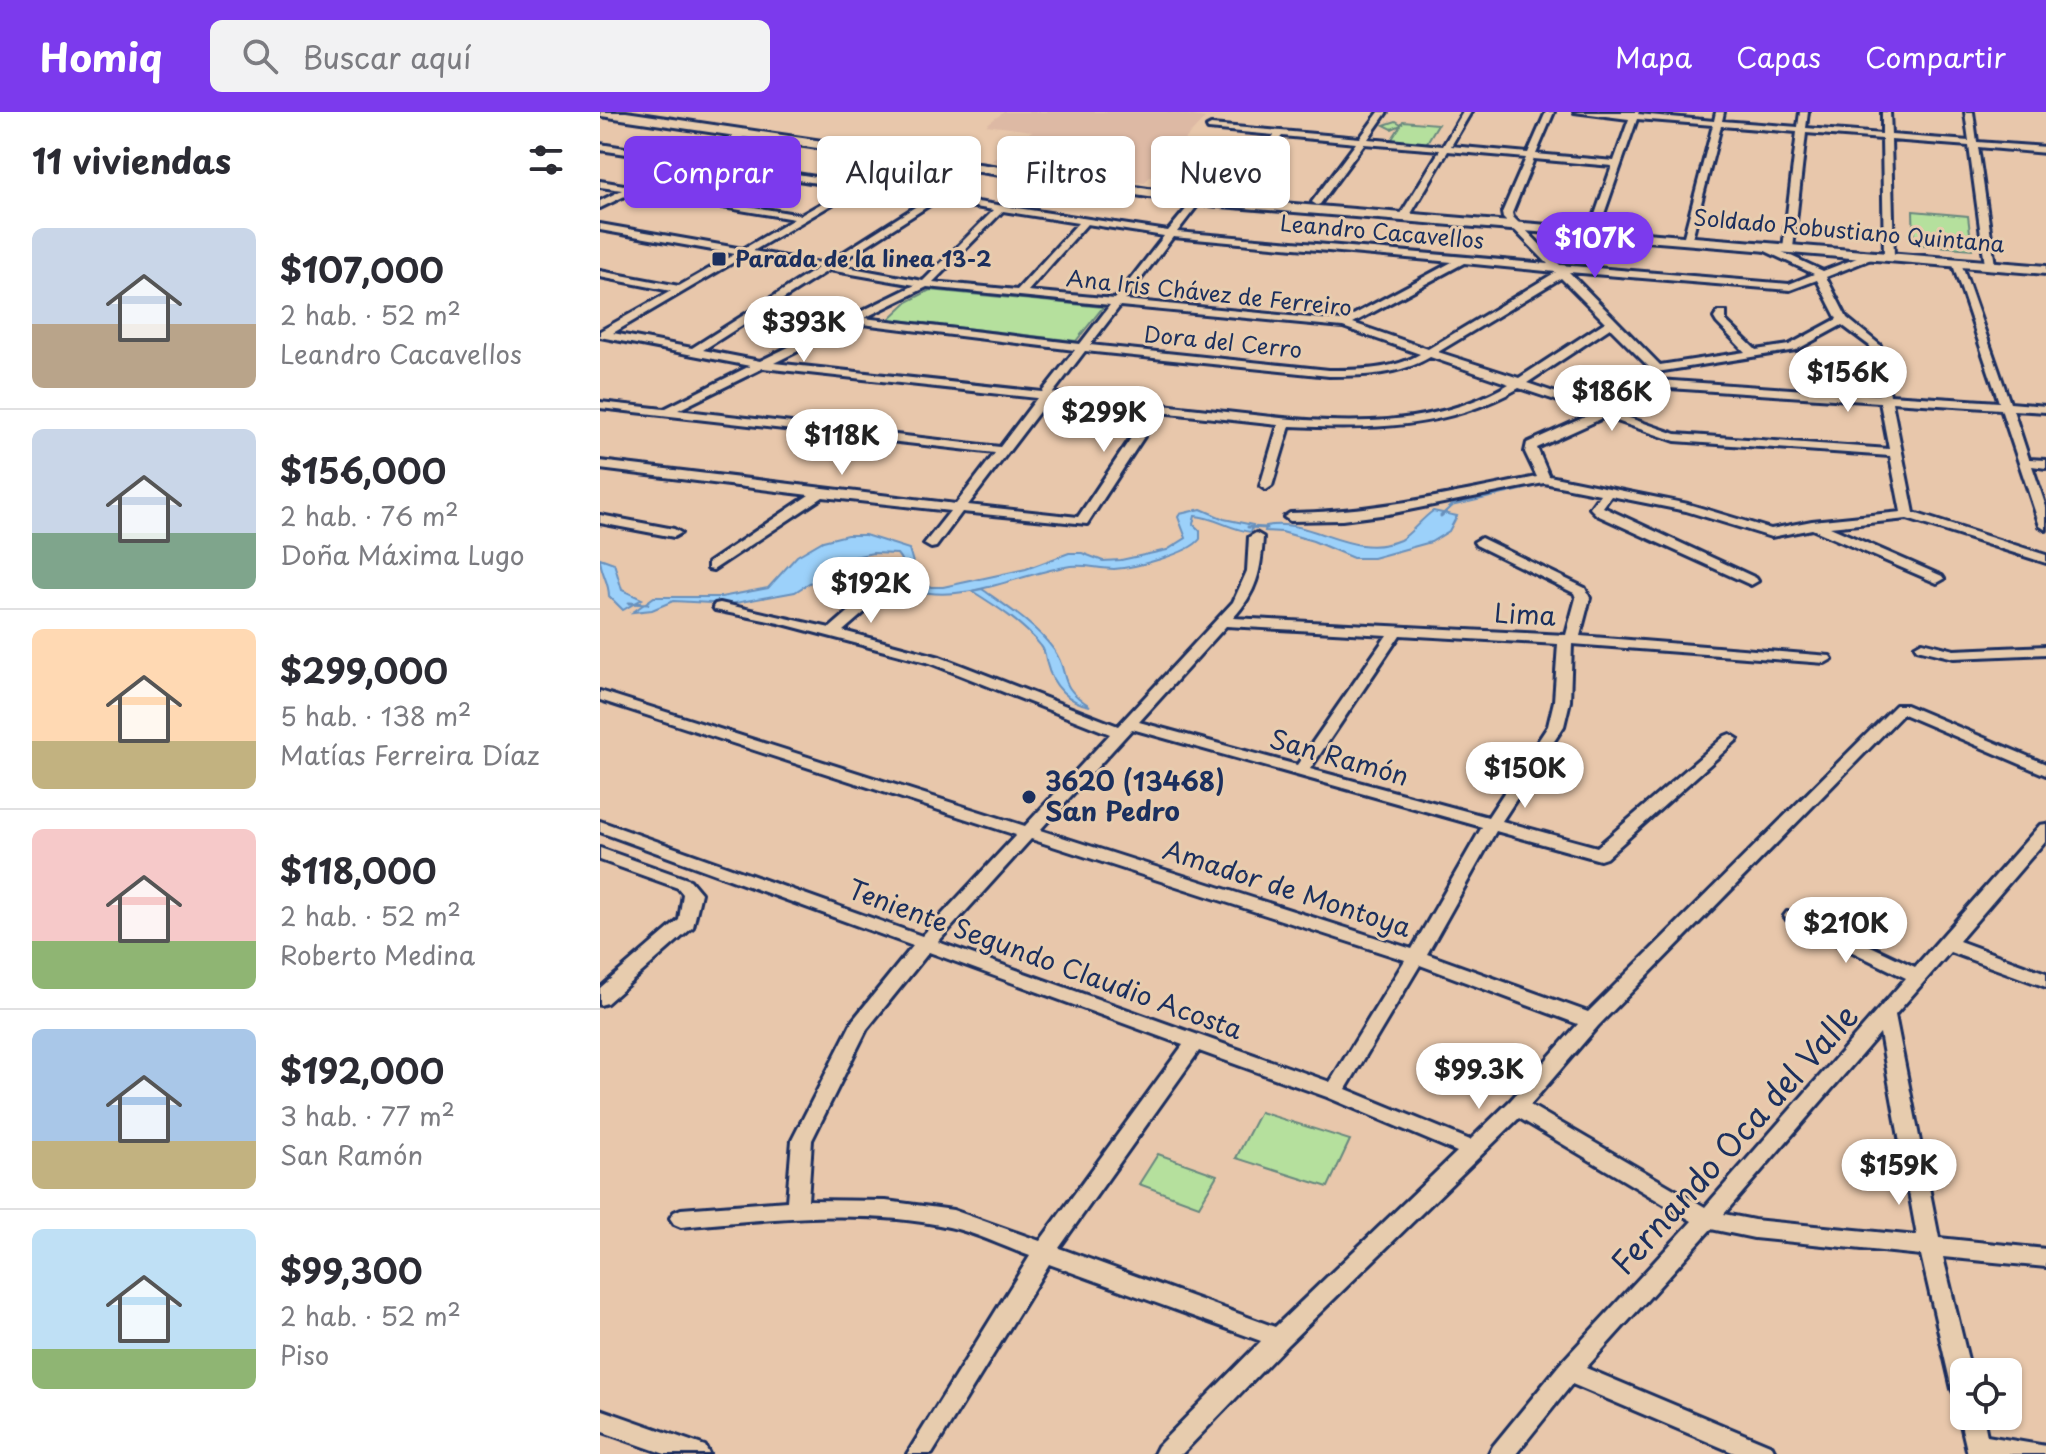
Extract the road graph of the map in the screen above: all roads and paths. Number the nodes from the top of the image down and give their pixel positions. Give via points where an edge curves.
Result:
1 (600, 112) edge
2 (640, 112) edge
3 (1383, 112) edge
4 (1467, 112) edge
5 (1550, 112) edge
6 (1578, 112) edge
7 (1720, 112) edge
8 (1804, 112) edge
9 (1886, 112) edge
10 (1969, 112) edge
11 (1635, 114) edge
12 (1718, 123) junction
13 (1211, 127) dead end
14 (1802, 130) junction
15 (1280, 133) junction
16 (743, 134) junction
17 (739, 136) edge
18 (1278, 136) edge
19 (1888, 137) junction
20 (817, 140) edge
21 (1364, 141) junction
22 (817, 143) edge
23 (1974, 144) junction
24 (600, 147) edge
25 (1446, 149) junction
26 (2046, 150) edge
27 (624, 151) edge
28 (1531, 156) junction
29 (1616, 164) junction
30 (981, 165) edge
31 (600, 184) edge
32 (624, 189) edge
33 (1151, 189) edge
34 (624, 193) edge
35 (1290, 200) edge
36 (1317, 202) junction
37 (1290, 203) edge
38 (600, 205) edge
39 (981, 206) edge
40 (742, 208) edge
41 (820, 208) edge
42 (919, 208) edge
43 (1190, 208) edge
44 (1000, 209) junction
45 (1407, 213) junction
46 (803, 218) junction
47 (1084, 222) junction
48 (1513, 222) junction
49 (600, 227) edge
50 (1595, 229) junction
51 (1170, 234) junction
52 (1689, 236) junction
53 (1788, 245) junction
54 (1762, 246) junction
55 (745, 252) junction
56 (1884, 254) junction
57 (1464, 259) junction
58 (1989, 261) junction
59 (1957, 262) junction
60 (2046, 262) edge
61 (828, 266) junction
62 (1562, 270) junction
63 (2046, 270) edge
64 (600, 274) edge
65 (1821, 275) junction
66 (925, 284) junction
67 (682, 290) junction
68 (1019, 294) junction
69 (1117, 304) junction
70 (1722, 314) dead end
71 (853, 320) junction
72 (1843, 320) junction
73 (1612, 322) junction
74 (1344, 324) junction
75 (601, 335) edge
76 (1084, 348) junction
77 (695, 351) junction
78 (1433, 352) junction
79 (1753, 354) junction
80 (762, 365) junction
81 (1657, 369) junction
82 (1516, 382) junction
83 (1652, 383) junction
84 (1047, 396) junction
85 (1887, 399) junction
86 (601, 406) edge
87 (2006, 407) junction
88 (1157, 408) junction
89 (2046, 409) edge
90 (667, 412) junction
91 (1608, 413) junction
92 (1285, 422) junction
93 (1005, 451) junction
94 (1897, 453) junction
95 (2027, 462) junction
96 (2046, 464) edge
97 (600, 465) edge
98 (1544, 479) junction
99 (1266, 486) dead end
100 (1608, 492) junction
101 (821, 493) junction
102 (961, 509) junction
103 (1908, 515) junction
104 (1290, 517) dead end
105 (600, 519) edge
106 (1812, 525) junction
107 (2046, 526) edge
108 (674, 533) dead end
109 (1256, 537) dead end
110 (1481, 542) dead end
111 (931, 544) dead end
112 (2046, 559) edge
113 (713, 566) dead end
114 (1937, 579) dead end
115 (1751, 581) dead end
116 (883, 589) dead end
117 (720, 607) dead end
118 (1222, 622) junction
119 (833, 633) junction
120 (1395, 633) junction
121 (1568, 641) junction
122 (1922, 646) dead end
123 (2046, 650) edge
124 (1825, 659) dead end
125 (600, 695) edge
126 (1126, 728) junction
127 (1730, 739) dead end
128 (2046, 770) edge
129 (1300, 772) junction
130 (1491, 825) junction
131 (600, 826) edge
132 (2046, 829) edge
133 (1030, 834) junction
134 (600, 854) edge
135 (1793, 916) dead end
136 (1945, 943) junction
137 (925, 944) junction
138 (1416, 957) junction
139 (1917, 976) junction
140 (2046, 980) edge
141 (600, 998) edge
142 (1886, 1015) junction
143 (1591, 1021) junction
144 (1195, 1042) junction
145 (1334, 1092) junction
146 (1517, 1107) junction
147 (1471, 1149) junction
148 (797, 1208) junction
149 (681, 1218) dead end
150 (1707, 1219) junction
151 (1930, 1246) junction
152 (1044, 1253) junction
153 (2046, 1258) edge
154 (1279, 1338) junction
155 (1957, 1358) edge
156 (1568, 1371) junction
157 (600, 1420) edge
158 (1974, 1430) edge
159 (1979, 1450) edge
160 (1750, 1452) edge
161 (697, 1454) edge
162 (919, 1454) edge
163 (1166, 1454) edge
164 (1501, 1454) edge
165 (2038, 1454) edge

1 - 16 street, Soldado Robustiano Quintana
2 - 20 street
3 - 21 street
4 - 25 street
5 - 28 street
6 - 11 street
7 - 12 street
8 - 14 street
9 - 19 street
10 - 23 street
11 - 12 street
11 - 29 street
12 - 14 street
12 - 52 street
13 - 15 street
14 - 19 street
14 - 53 street
15 - 18 street
15 - 21 street
16 - 17 street
16 - 22 street, Soldado Robustiano Quintana
19 - 23 street
19 - 56 street
21 - 25 street
21 - 36 street
23 - 26 street
23 - 58 street
24 - 27 street, Leandro Cacavellos
25 - 28 street
25 - 45 street
28 - 29 street
28 - 48 street via 1507,213
29 - 50 street
30 - 33 street, Soldado Robustiano Quintana
31 - 32 street
34 - 38 street
35 - 36 street
36 - 45 street
37 - 45 street, Soldado Robustiano Quintana
39 - 44 street, Leandro Cacavellos
40 - 46 street
41 - 46 street
42 - 61 street
43 - 51 street
44 - 47 street, Leandro Cacavellos
44 - 66 street
45 - 48 street, Soldado Robustiano Quintana
46 - 55 street
47 - 51 street, Leandro Cacavellos
47 - 68 street
48 - 50 street, Soldado Robustiano Quintana
48 - 62 street
49 - 55 street, Ana Iris Chávez de Ferreiro
50 - 52 street, Soldado Robustiano Quintana
51 - 57 street, Leandro Cacavellos
51 - 69 street
52 - 53 street
52 - 54 street, Soldado Robustiano Quintana
53 - 54 street, Soldado Robustiano Quintana
53 - 56 street, Soldado Robustiano Quintana
54 - 65 street
55 - 61 street, Ana Iris Chávez de Ferreiro
55 - 67 street
56 - 58 street
56 - 59 street, Soldado Robustiano Quintana
56 - 65 street, Leandro Cacavellos
57 - 62 street, Leandro Cacavellos
57 - 74 street
58 - 59 street, Soldado Robustiano Quintana
58 - 60 street
58 - 63 street, Soldado Robustiano Quintana
59 - 87 street
61 - 66 street, Ana Iris Chávez de Ferreiro
61 - 77 street
62 - 65 street, Leandro Cacavellos via 1790,287
62 - 73 street
62 - 78 street, Dora del Cerro
64 - 67 street
65 - 72 street
66 - 68 street, Ana Iris Chávez de Ferreiro
66 - 71 street
67 - 75 street
68 - 69 street, Ana Iris Chávez de Ferreiro
69 - 74 street, Ana Iris Chávez de Ferreiro
69 - 76 street
70 - 79 street via 1722,323
71 - 76 street, Dora del Cerro
71 - 80 street
72 - 79 street via 1792,348
72 - 85 street via 1872,340
73 - 81 street
73 - 82 street
74 - 78 street, Ana Iris Chávez de Ferreiro
75 - 77 street
76 - 78 street, Dora del Cerro via 1349,374 1399,367
76 - 84 street
77 - 80 street
78 - 82 street, Ana Iris Chávez de Ferreiro
79 - 81 street
80 - 84 street
80 - 90 street
81 - 83 street
82 - 91 street, Ana Iris Chávez de Ferreiro
82 - 92 street via 1473,406 1421,418 1364,425
83 - 85 street
83 - 91 street via 1645,393
84 - 88 street
84 - 93 street
85 - 87 street
85 - 94 street
86 - 90 street
87 - 89 street
87 - 95 street
88 - 92 street
88 - 102 street via 1082,521
90 - 93 street
91 - 94 street, Ana Iris Chávez de Ferreiro via 1695,440
91 - 98 street via 1531,446
92 - 99 street
93 - 102 street
94 - 103 street
95 - 96 street
95 - 107 street
97 - 101 street
98 - 100 street
98 - 104 street via 1388,510
100 - 106 street via 1688,508 1760,531
100 - 115 street via 1596,508 1602,512
101 - 102 street
101 - 113 street
102 - 111 street
103 - 106 street
103 - 112 street
105 - 108 street
106 - 114 street
109 - 118 street via 1249,587
110 - 121 street via 1580,591 1583,598
116 - 119 street
117 - 119 street, San Ramón
118 - 120 street, Lima
118 - 126 street
119 - 126 street, San Ramón via 935,660
120 - 121 street, Lima
120 - 129 street
121 - 124 street, Lima
121 - 130 street via 1556,726
122 - 123 street via 1954,654
125 - 133 street, Amador de Montoya
126 - 129 street, San Ramón
126 - 133 street
127 - 130 street, San Ramón via 1600,854
128 - 143 street via 1901,708
129 - 130 street, San Ramón
130 - 138 street
131 - 137 street, Teniente Segundo Claudio Acosta
132 - 136 street, Fernando Oca del Valle
133 - 137 street
133 - 138 street, Amador de Montoya
134 - 141 street via 684,884 692,893 687,923
135 - 139 street
136 - 139 street, Fernando Oca del Valle
136 - 140 street
137 - 144 street, Teniente Segundo Claudio Acosta
137 - 148 street via 860,1025 821,1097 802,1140
138 - 143 street, Amador de Montoya
138 - 145 street
139 - 142 street, Fernando Oca del Valle
142 - 150 street, Fernando Oca del Valle
142 - 151 street
143 - 146 street
144 - 145 street, Teniente Segundo Claudio Acosta
144 - 152 street
145 - 147 street, Teniente Segundo Claudio Acosta
146 - 147 street
146 - 150 street
147 - 154 street
148 - 149 street
148 - 152 street via 919,1211
150 - 151 street via 1754,1229
150 - 156 street, Fernando Oca del Valle
151 - 153 street
151 - 155 street
152 - 154 street
152 - 162 street
154 - 163 street
156 - 160 street
156 - 164 street, Fernando Oca del Valle
157 - 161 street
158 - 159 street
159 - 165 street

